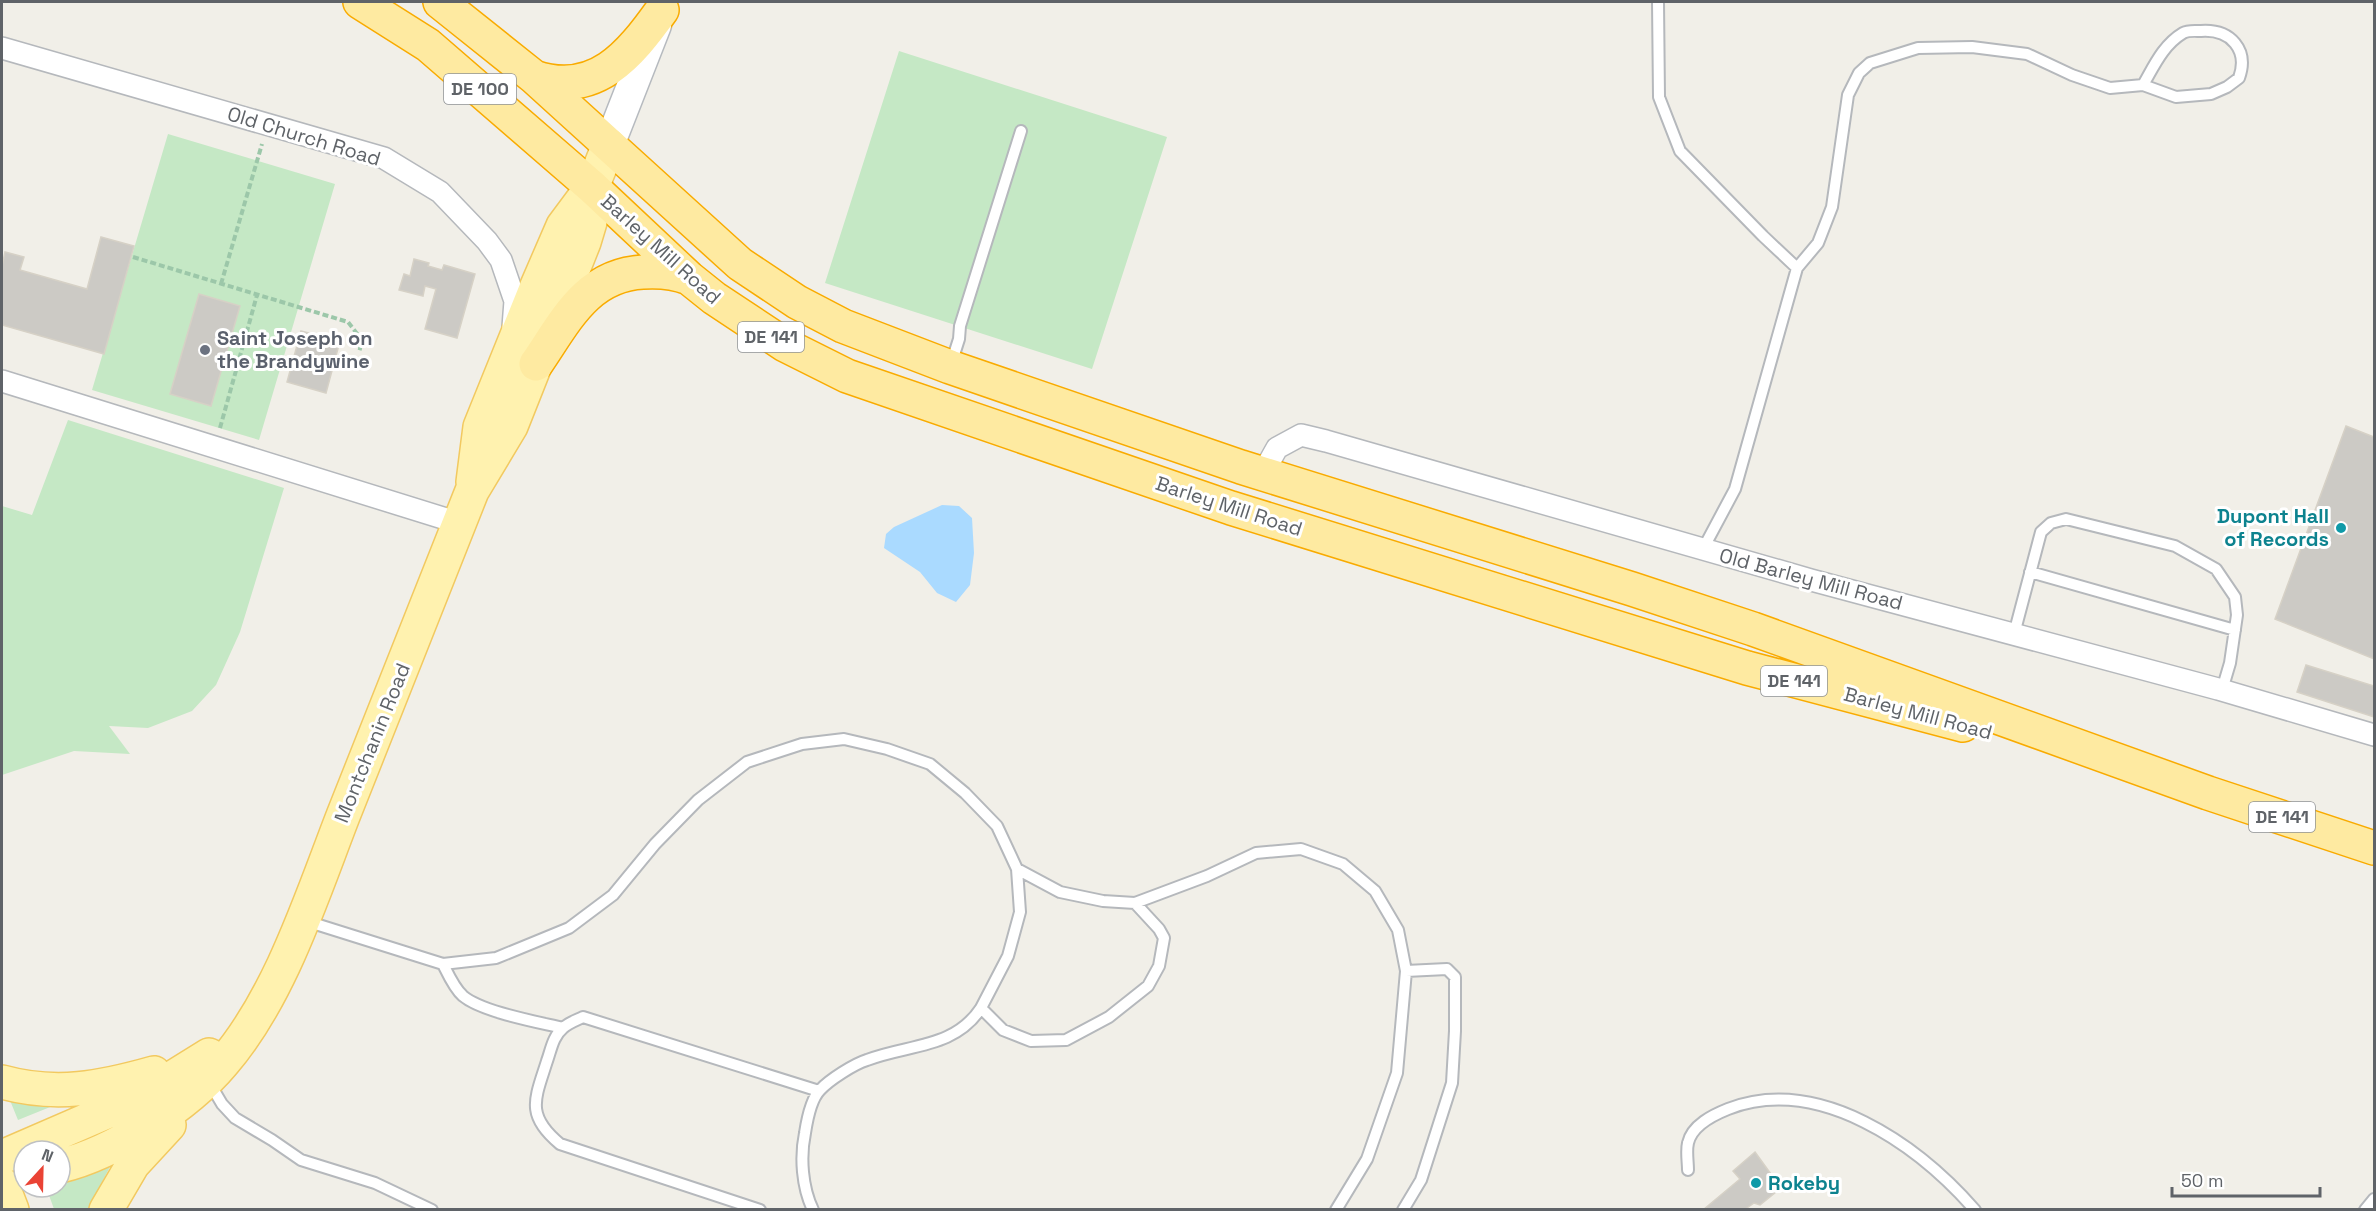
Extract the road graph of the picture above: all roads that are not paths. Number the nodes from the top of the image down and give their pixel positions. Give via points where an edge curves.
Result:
1 (360, 2) edge
2 (440, 2) edge
3 (1658, 2) edge
4 (663, 6) edge
5 (2, 48) edge
6 (534, 77) junction
7 (2143, 85) junction
8 (1022, 131) dead end
9 (609, 145) junction
10 (592, 187) junction
11 (1797, 268) junction
12 (689, 278) junction
13 (536, 364) junction
14 (950, 367) junction
15 (504, 369) junction
16 (2, 381) edge
17 (987, 425) junction
18 (1263, 472) junction
19 (472, 491) junction
20 (459, 522) junction
21 (1703, 549) junction
22 (2030, 572) junction
23 (2235, 630) junction
24 (2014, 634) junction
25 (2222, 690) junction
26 (2374, 735) edge
27 (2208, 793) junction
28 (2365, 845) edge
29 (1017, 868) junction
30 (1135, 903) junction
31 (302, 920) junction
32 (443, 964) junction
33 (1406, 971) junction
34 (981, 1008) junction
35 (563, 1028) junction
36 (206, 1069) junction
37 (2, 1082) edge
38 (819, 1090) junction
39 (2, 1157) edge
40 (72, 1162) edge
41 (1688, 1170) dead end
42 (2, 1184) edge
43 (2374, 1199) edge
44 (12, 1209) edge
45 (105, 1209) edge
46 (432, 1209) edge
47 (760, 1209) edge
48 (813, 1209) edge
49 (1336, 1209) edge
50 (1403, 1209) edge
51 (1975, 1209) edge
52 (2365, 1209) edge

1 - 10 highway, Barley Mill Road / DE 100 via 428,45
2 - 6 highway, Barley Mill Road / DE 100
3 - 11 lane via 1659,97 1680,151
4 - 6 highway via 627,56 599,75 572,83
4 - 9 main road, Montchanin Road
5 - 15 street, Old Church Road via 384,158 418,177 448,199 501,260 515,301
6 - 9 highway, Barley Mill Road / DE 141
7 - 7 lane via 2176,97 2211,93 2239,78 2243,56 2234,40 2210,30 2185,32 2166,46
7 - 11 lane via 2110,88 2027,54 1972,47 1918,48 1870,63 1859,73 1848,95 1832,207 1818,243
8 - 14 lane
9 - 10 main road, Montchanin Road
9 - 14 highway, Barley Mill Road / DE 141 via 708,237 797,302 843,326
10 - 12 highway, Barley Mill Road / DE 141
10 - 13 main road, Montchanin Road via 590,222 584,242
10 - 15 main road, Montchanin Road via 563,226
11 - 21 lane via 1735,489
12 - 13 highway via 656,271 633,272 604,281 576,307
12 - 17 highway, Barley Mill Road / DE 141 via 757,328 814,361
13 - 19 main road, Montchanin Road via 511,426
14 - 18 highway, Barley Mill Road / DE 141
15 - 19 main road, Montchanin Road via 480,427
16 - 20 street
17 - 18 highway via 1056,435 1220,488 1241,486
17 - 27 highway, Barley Mill Road / DE 141 via 1231,508 1747,668
18 - 21 street, Old Barley Mill Road via 1277,448 1301,435
18 - 27 highway, Barley Mill Road / DE 141 via 1753,629
19 - 20 main road, Montchanin Road
20 - 31 main road, Montchanin Road
21 - 24 street, Old Barley Mill Road
22 - 23 lane
22 - 23 lane via 2040,532 2051,523 2066,519 2175,546 2216,569 2235,597
22 - 24 lane
23 - 25 lane
24 - 25 street, Old Barley Mill Road
25 - 26 street, Old Barley Mill Road
27 - 28 highway, Barley Mill Road / DE 141
29 - 30 lane via 1060,892
29 - 32 lane via 997,826 930,764 844,739 802,744 747,762 698,800 613,895 568,928 496,958
29 - 34 lane via 1020,912 1008,956
30 - 33 lane via 1256,853 1301,849 1342,864 1375,891 1398,930
30 - 34 lane via 1164,938 1159,966 1148,986 1109,1017 1066,1040 1031,1041 1003,1030
31 - 32 lane
31 - 36 main road, Montchanin Road via 256,1017 224,1063
32 - 35 lane via 463,996 488,1008
33 - 49 lane via 1397,1073 1367,1159
33 - 50 lane via 1447,969 1455,977 1455,1020 1452,1083 1421,1180
34 - 38 lane via 972,1022 956,1033 925,1046 865,1060
35 - 38 lane via 583,1017
35 - 47 lane via 554,1040 535,1101 547,1133 560,1144
36 - 37 main road via 72,1090
36 - 39 main road, Montchanin Road
36 - 40 main road, Montchanin Road via 152,1125
36 - 45 main road via 133,1164
36 - 46 lane via 222,1104 235,1118 301,1160 375,1184
38 - 48 lane via 802,1146 806,1195
41 - 51 lane via 1688,1143 1697,1126 1722,1112 1762,1101 1809,1104 1846,1114 1906,1145
42 - 44 main road
43 - 52 lane

